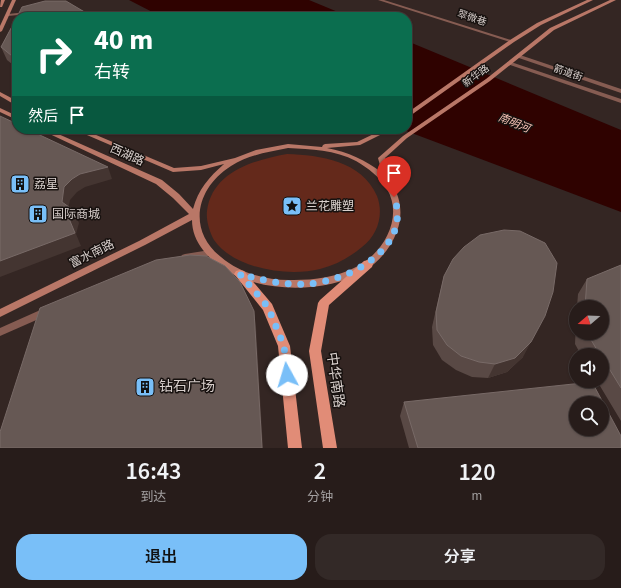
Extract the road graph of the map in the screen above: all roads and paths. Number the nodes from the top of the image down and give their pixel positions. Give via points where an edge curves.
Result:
1 (3, 0) edge
2 (14, 0) edge
3 (380, 0) edge
4 (591, 0) edge
5 (614, 0) edge
6 (0, 6) edge
7 (12, 14) edge
8 (8, 15) junction
9 (0, 31) edge
10 (512, 40) junction
11 (518, 56) junction
12 (509, 63) junction
13 (621, 91) edge
14 (0, 94) edge
15 (12, 101) edge
16 (621, 101) edge
17 (0, 110) edge
18 (412, 112) edge
19 (12, 116) edge
20 (412, 132) edge
21 (53, 134) edge
22 (88, 134) edge
23 (379, 134) edge
24 (409, 134) edge
25 (313, 147) junction
26 (240, 158) junction
27 (391, 188) junction
28 (194, 215) junction
29 (210, 253) junction
30 (176, 258) edge
31 (368, 264) junction
32 (240, 274) junction
33 (56, 307) edge
34 (0, 313) edge
35 (0, 332) edge
36 (295, 448) edge
37 (330, 448) edge

1 - 6 main road
2 - 8 main road
3 - 10 lane, 翠微巷
4 - 10 main road, 新华路 via 539,24
5 - 11 main road, 新华路 via 552,28
7 - 8 lane
8 - 9 main road
10 - 18 main road, 新华路
11 - 12 main road, 新华路
11 - 13 street, 箭道街
12 - 16 street, 箭道街
12 - 20 main road, 新华路
14 - 15 main road
17 - 19 main road
21 - 28 main road, 西湖路 via 159,182
22 - 26 main road, 西湖路 via 173,170 201,168
23 - 25 main road via 358,144
24 - 27 main road, 新华路 via 381,158
25 - 26 main road via 288,146
25 - 27 main road via 337,151 359,160 378,172
26 - 28 main road via 217,173 200,192
27 - 31 main road via 398,207 397,226 387,246
28 - 29 main road via 198,235
28 - 34 main road, 富水南路
29 - 30 street
29 - 32 main road via 223,265
31 - 32 main road via 340,277 307,284 272,283
31 - 37 main road, 中华南路 via 324,303 315,351
32 - 36 main road via 268,307 284,346
33 - 35 street

